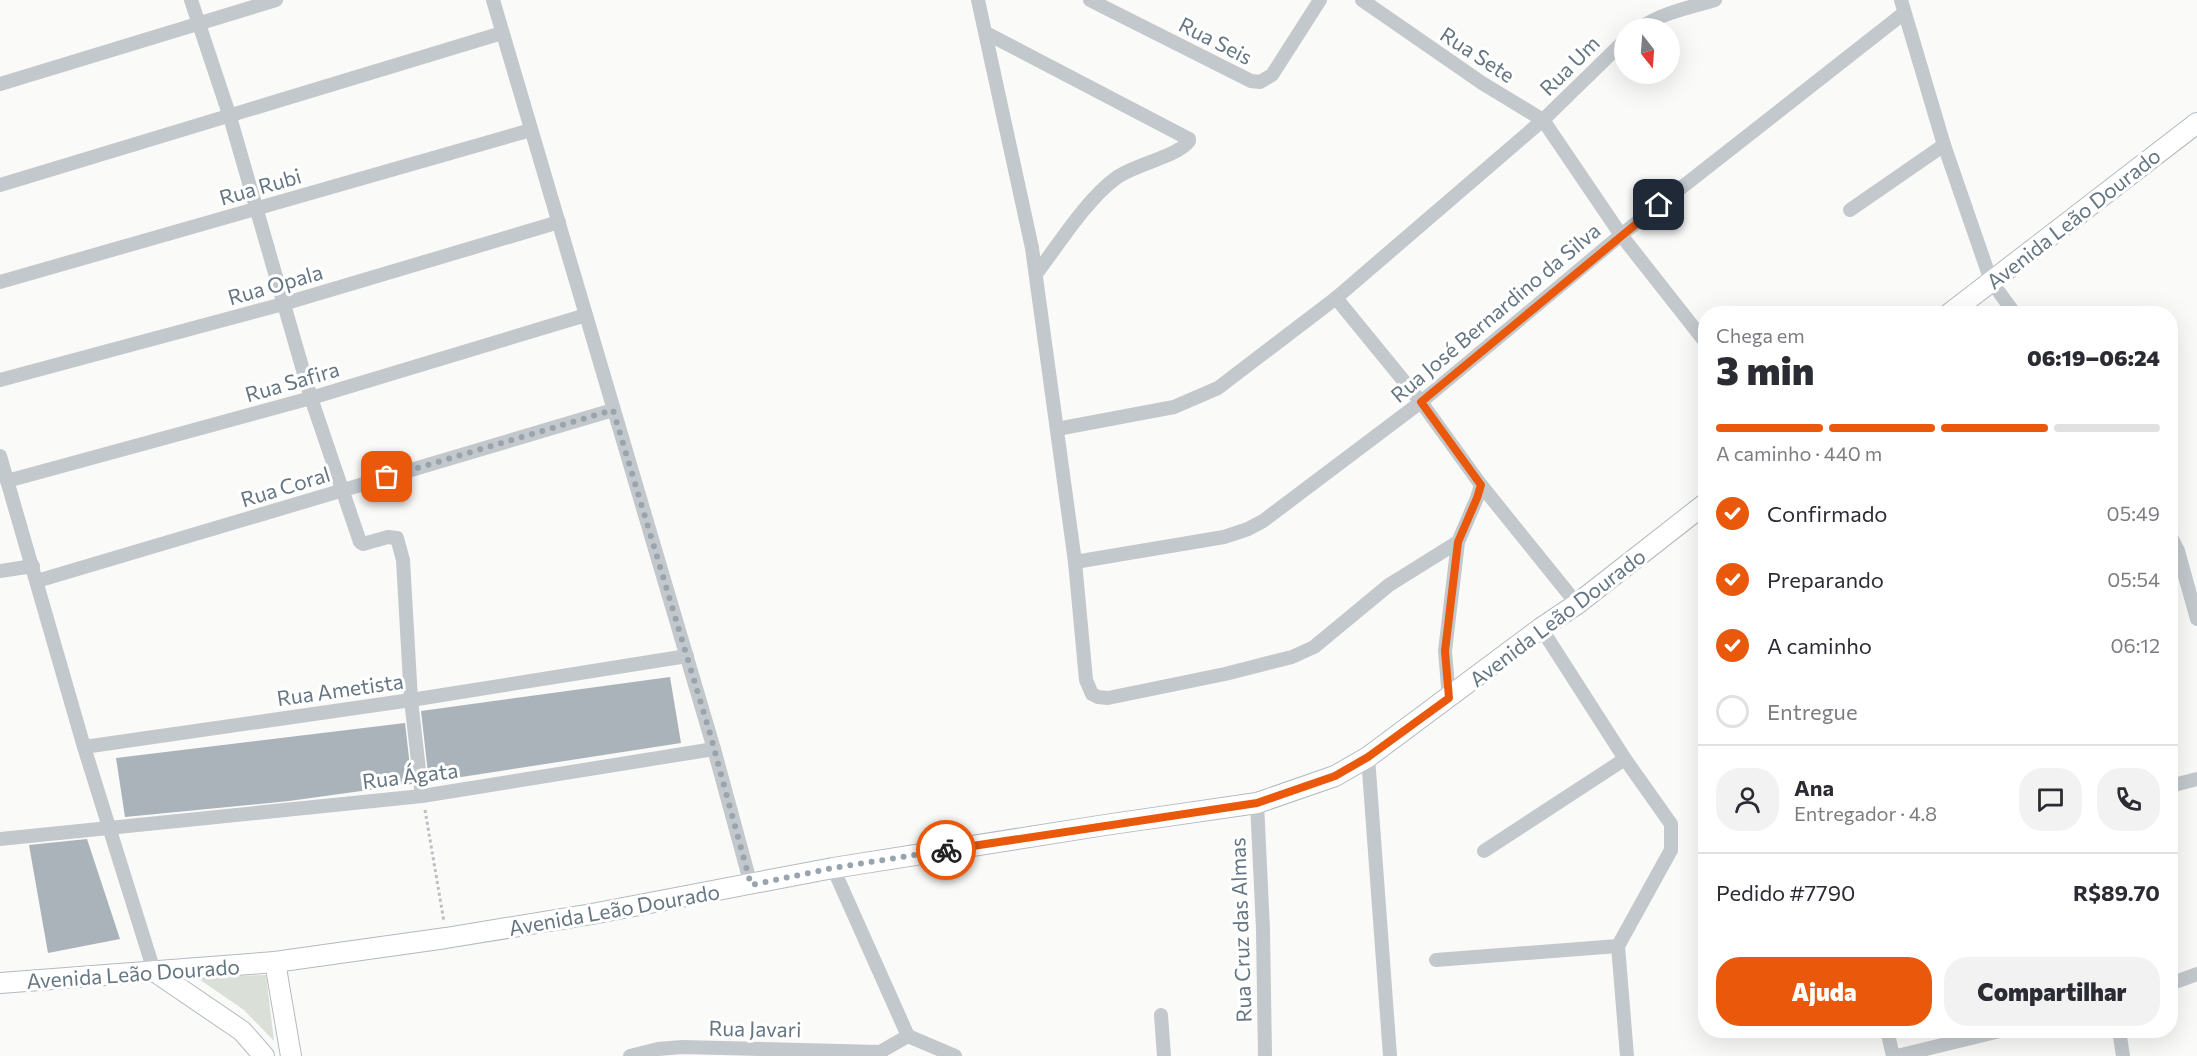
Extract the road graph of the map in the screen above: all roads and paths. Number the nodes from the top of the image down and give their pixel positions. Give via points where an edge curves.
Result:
1 (191, 0) edge
2 (276, 0) edge
3 (493, 0) edge
4 (978, 0) edge
5 (1090, 0) edge
6 (1320, 0) edge
7 (1362, 0) edge
8 (1715, 0) edge
9 (1903, 7) edge
10 (1662, 18) edge
11 (199, 25) junction
12 (502, 33) junction
13 (986, 33) junction
14 (1614, 51) edge
15 (0, 84) edge
16 (230, 117) junction
17 (1543, 120) junction
18 (2197, 123) edge
19 (531, 130) junction
20 (1944, 145) junction
21 (0, 185) edge
22 (256, 208) junction
23 (1850, 210) dead end
24 (559, 222) junction
25 (1621, 235) junction
26 (1036, 274) junction
27 (1991, 281) junction
28 (0, 282) edge
29 (1336, 298) junction
30 (283, 304) junction
31 (1959, 306) edge
32 (2009, 306) edge
33 (586, 315) junction
34 (1698, 333) edge
35 (0, 380) edge
36 (311, 398) junction
37 (1421, 402) junction
38 (613, 410) junction
39 (1057, 429) junction
40 (0, 456) edge
41 (7, 481) junction
42 (1481, 485) junction
43 (342, 491) junction
44 (1698, 509) edge
45 (1458, 542) junction
46 (2178, 550) edge
47 (1075, 562) junction
48 (33, 566) junction
49 (0, 571) edge
50 (37, 581) junction
51 (1577, 604) junction
52 (2197, 619) edge
53 (1541, 628) junction
54 (687, 656) junction
55 (1449, 698) junction
56 (411, 700) junction
57 (84, 747) junction
58 (714, 749) junction
59 (1368, 757) junction
60 (1625, 759) junction
61 (2197, 779) edge
62 (2178, 784) edge
63 (422, 796) junction
64 (1257, 803) junction
65 (110, 829) junction
66 (0, 839) edge
67 (1484, 851) dead end
68 (833, 868) junction
69 (751, 885) junction
70 (446, 938) junction
71 (1618, 946) junction
72 (1436, 960) dead end
73 (275, 962) junction
74 (154, 971) junction
75 (2197, 974) edge
76 (2178, 981) edge
77 (0, 983) edge
78 (1161, 1015) dead end
79 (908, 1036) junction
80 (1889, 1038) edge
81 (1970, 1038) edge
82 (2120, 1038) edge
83 (880, 1054) edge
84 (264, 1056) edge
85 (291, 1056) edge
86 (630, 1056) edge
87 (955, 1056) edge
88 (1164, 1056) edge
89 (1265, 1056) edge
90 (1390, 1056) edge
91 (1627, 1056) edge
92 (1895, 1056) edge
93 (2123, 1056) edge

1 - 11 street
2 - 11 street
3 - 12 street
4 - 13 street
5 - 6 street, Rua Seis via 1251,81 1260,82 1272,75
7 - 17 street, Rua Sete
8 - 10 street
9 - 20 street
9 - 25 street, Rua José Bernardino da Silva
11 - 15 street
11 - 16 street
12 - 16 street
12 - 19 street
13 - 26 street
13 - 26 street via 1189,139 1179,149 1115,178 1088,206
14 - 17 street, Rua Um
16 - 21 street
16 - 22 street
17 - 25 street
17 - 29 street, Rua Um
18 - 27 main road, Avenida Leão Dourado
19 - 22 street, Rua Rubi
19 - 24 street
20 - 23 street
20 - 27 street
22 - 28 street, Rua Rubi
22 - 30 street
24 - 30 street, Rua Opala
24 - 33 street
25 - 34 street
25 - 37 street, Rua José Bernardino da Silva
26 - 39 street
27 - 31 main road, Avenida Leão Dourado
27 - 32 street
29 - 37 street
29 - 39 street, Rua Um via 1218,388 1199,398 1174,407
30 - 35 street, Rua Opala
30 - 36 street
33 - 36 street, Rua Safira
33 - 38 street
36 - 41 street, Rua Safira
36 - 43 street
37 - 42 street
37 - 47 street, Rua José Bernardino da Silva via 1248,529 1224,537
38 - 43 street, Rua Coral
38 - 54 street
39 - 47 street
40 - 41 street
41 - 48 street
42 - 45 street
42 - 51 street
43 - 50 street, Rua Coral
43 - 56 street via 360,542 388,537 399,542
44 - 51 main road, Avenida Leão Dourado
45 - 47 street via 1389,585 1314,647 1292,657 1108,698 1092,694 1088,687
45 - 55 street via 1445,651
46 - 52 street
48 - 49 street
48 - 50 street
50 - 57 street
51 - 53 main road, Avenida Leão Dourado
53 - 55 main road, Avenida Leão Dourado
53 - 60 street
54 - 56 street, Rua Ametista
54 - 58 street
55 - 59 main road, Avenida Leão Dourado
56 - 57 street, Rua Ametista
56 - 63 street
57 - 65 street
58 - 63 street, Rua Ágata
58 - 69 street
59 - 64 main road, Avenida Leão Dourado via 1335,776
59 - 90 street
60 - 67 street
60 - 71 street via 1671,824 1671,850
61 - 62 street
63 - 65 street, Rua Ágata
63 - 70 path
64 - 68 main road, Avenida Leão Dourado
64 - 89 street, Rua Cruz das Almas
65 - 66 street, Rua Ágata
65 - 74 street
68 - 69 main road, Avenida Leão Dourado
68 - 79 street
69 - 70 main road, Avenida Leão Dourado
70 - 73 main road, Avenida Leão Dourado
71 - 72 street
71 - 91 street
73 - 74 main road, Avenida Leão Dourado
73 - 85 main road
74 - 77 main road, Avenida Leão Dourado
74 - 84 main road via 242,1031
75 - 76 street
78 - 88 street
79 - 83 street
79 - 87 street
80 - 92 street
81 - 92 street
82 - 93 street
83 - 86 street, Rua Javari via 682,1047

